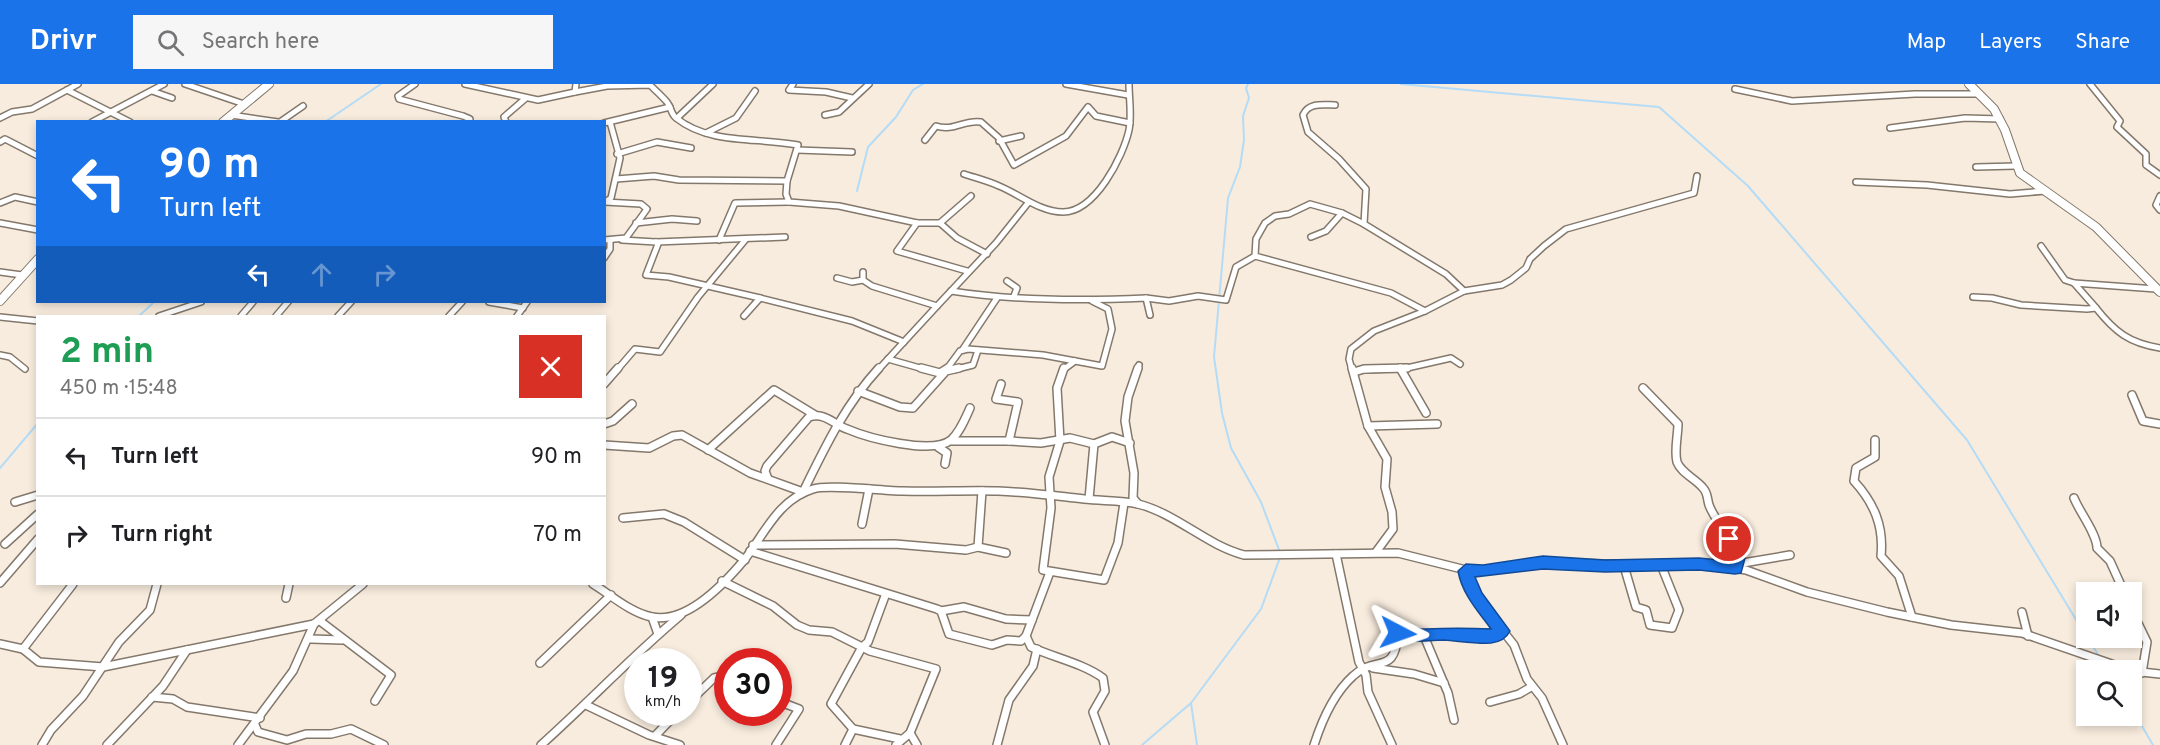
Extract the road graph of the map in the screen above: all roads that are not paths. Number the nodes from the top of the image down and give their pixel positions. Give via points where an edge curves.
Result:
1 (78, 84) edge
2 (164, 84) edge
3 (185, 84) edge
4 (269, 84) edge
5 (415, 84) edge
6 (465, 84) edge
7 (576, 84) edge
8 (713, 84) edge
9 (793, 84) edge
10 (869, 84) edge
11 (1066, 84) edge
12 (1129, 84) edge
13 (1969, 84) edge
14 (2090, 84) edge
15 (1735, 89) dead end
16 (67, 90) junction
17 (152, 91) junction
18 (755, 91) dead end
19 (575, 92) junction
20 (1978, 94) junction
21 (1128, 95) junction
22 (172, 98) dead end
23 (526, 98) junction
24 (852, 98) junction
25 (244, 104) junction
26 (1335, 105) dead end
27 (303, 106) dead end
28 (670, 107) junction
29 (113, 111) junction
30 (231, 115) junction
31 (825, 115) dead end
32 (0, 118) edge
33 (677, 118) junction
34 (2000, 119) junction
35 (96, 120) edge
36 (127, 120) edge
37 (225, 120) edge
38 (265, 120) edge
39 (282, 120) edge
40 (470, 120) edge
41 (505, 120) edge
42 (608, 122) edge
43 (1130, 123) junction
44 (1890, 128) dead end
45 (706, 133) junction
46 (1021, 136) dead end
47 (2, 140) edge
48 (925, 140) dead end
49 (999, 141) junction
50 (691, 148) dead end
51 (797, 150) junction
52 (852, 152) dead end
53 (617, 154) junction
54 (36, 155) edge
55 (2016, 166) junction
56 (1976, 167) dead end
57 (964, 174) dead end
58 (2160, 175) edge
59 (1697, 176) dead end
60 (616, 178) junction
61 (787, 181) junction
62 (1856, 182) dead end
63 (2045, 191) junction
64 (970, 196) dead end
65 (2160, 196) edge
66 (606, 201) edge
67 (36, 202) edge
68 (606, 202) edge
69 (789, 202) junction
70 (0, 203) edge
71 (1028, 203) junction
72 (2160, 210) edge
73 (1342, 213) junction
74 (697, 221) dead end
75 (0, 223) edge
76 (636, 223) junction
77 (917, 223) junction
78 (940, 223) junction
79 (1364, 224) junction
80 (36, 230) edge
81 (785, 237) dead end
82 (1311, 237) dead end
83 (746, 239) junction
84 (607, 240) edge
85 (622, 240) junction
86 (719, 240) junction
87 (656, 242) junction
88 (2042, 246) dead end
89 (987, 254) junction
90 (606, 255) edge
91 (1255, 256) junction
92 (36, 261) edge
93 (967, 271) junction
94 (0, 272) edge
95 (863, 272) dead end
96 (22, 275) junction
97 (837, 278) dead end
98 (863, 280) junction
99 (1007, 281) dead end
100 (2074, 284) junction
101 (709, 285) junction
102 (2158, 290) edge
103 (951, 291) junction
104 (1464, 291) junction
105 (1014, 296) junction
106 (1973, 297) dead end
107 (760, 298) junction
108 (997, 298) junction
109 (1146, 298) junction
110 (0, 301) edge
111 (1092, 302) junction
112 (198, 303) edge
113 (252, 303) edge
114 (287, 303) edge
115 (350, 303) edge
116 (461, 303) edge
117 (495, 303) edge
118 (526, 303) edge
119 (937, 306) junction
120 (523, 308) junction
121 (2096, 308) junction
122 (1425, 311) junction
123 (162, 315) edge
124 (242, 315) edge
125 (277, 315) edge
126 (339, 315) edge
127 (450, 315) edge
128 (518, 315) edge
129 (1150, 315) dead end
130 (744, 316) dead end
131 (0, 317) edge
132 (36, 321) edge
133 (904, 342) junction
134 (2160, 348) edge
135 (963, 349) junction
136 (978, 350) junction
137 (0, 356) edge
138 (888, 359) junction
139 (1075, 361) junction
140 (1139, 364) dead end
141 (1460, 364) dead end
142 (1400, 368) junction
143 (25, 369) dead end
144 (946, 371) junction
145 (1354, 372) junction
146 (606, 382) edge
147 (1001, 384) dead end
148 (1642, 388) dead end
149 (858, 391) junction
150 (2132, 395) dead end
151 (632, 404) dead end
152 (970, 408) dead end
153 (1426, 413) dead end
154 (814, 415) junction
155 (838, 422) junction
156 (606, 423) edge
157 (1437, 424) dead end
158 (2160, 424) edge
159 (1368, 426) junction
160 (1875, 440) dead end
161 (952, 441) junction
162 (1009, 441) junction
163 (1060, 441) junction
164 (1130, 443) junction
165 (1094, 444) junction
166 (606, 445) edge
167 (938, 447) junction
168 (708, 450) junction
169 (945, 464) dead end
170 (769, 480) junction
171 (869, 489) junction
172 (982, 491) junction
173 (803, 492) junction
174 (1051, 495) junction
175 (36, 496) edge
176 (2074, 498) dead end
177 (1089, 499) junction
178 (15, 502) dead end
179 (1124, 502) junction
180 (1138, 504) junction
181 (36, 516) edge
182 (623, 518) dead end
183 (862, 524) dead end
184 (36, 541) edge
185 (5, 544) dead end
186 (752, 548) junction
187 (978, 548) junction
188 (1376, 552) junction
189 (1006, 553) dead end
190 (1336, 554) junction
191 (1790, 555) dead end
192 (745, 560) junction
193 (1661, 565) junction
194 (1624, 566) junction
195 (1735, 568) junction
196 (1466, 571) junction
197 (1050, 572) junction
198 (722, 581) junction
199 (2119, 582) edge
200 (0, 583) edge
201 (72, 585) edge
202 (158, 585) edge
203 (289, 585) edge
204 (362, 585) edge
205 (594, 585) edge
206 (611, 596) junction
207 (885, 596) junction
208 (286, 598) dead end
209 (686, 611) junction
210 (941, 611) junction
211 (2022, 612) dead end
212 (652, 617) junction
213 (1912, 617) junction
214 (1032, 620) junction
215 (317, 623) junction
216 (1502, 631) junction
217 (2142, 632) edge
218 (658, 634) junction
219 (1026, 636) junction
220 (1424, 636) junction
221 (2028, 636) junction
222 (311, 639) junction
223 (342, 640) junction
224 (0, 644) edge
225 (862, 647) junction
226 (23, 649) junction
227 (1038, 649) junction
228 (187, 650) junction
229 (2096, 660) edge
230 (540, 663) dead end
231 (103, 667) junction
232 (1366, 668) junction
233 (2142, 673) joint
234 (2160, 674) edge
235 (714, 678) edge
236 (1444, 683) junction
237 (1531, 687) junction
238 (702, 690) edge
239 (152, 697) junction
240 (375, 701) dead end
241 (1490, 702) dead end
242 (586, 705) junction
243 (792, 706) edge
244 (792, 720) edge
245 (1454, 720) dead end
246 (258, 722) junction
247 (665, 726) edge
248 (788, 726) edge
249 (853, 729) junction
250 (910, 733) junction
251 (655, 736) junction
252 (898, 742) edge
253 (42, 745) edge
254 (107, 745) edge
255 (238, 745) edge
256 (384, 745) edge
257 (541, 745) edge
258 (680, 745) edge
259 (776, 745) edge
260 (845, 745) edge
261 (917, 745) edge
262 (997, 745) edge
263 (1105, 745) edge
264 (1314, 745) edge
265 (1392, 745) edge
266 (1563, 745) edge

1 - 16 street
2 - 17 street
3 - 25 street
4 - 25 street
5 - 40 street via 399,99
6 - 23 street
7 - 19 street
8 - 33 street
9 - 24 street via 789,90
10 - 24 street
11 - 21 street
12 - 21 street
13 - 20 street
14 - 58 street via 2120,121 2117,127 2146,154 2146,165
15 - 20 street via 1809,101
16 - 29 street
16 - 32 street via 32,109
17 - 22 street
17 - 29 street
18 - 45 street via 736,118
19 - 23 street via 546,99
19 - 28 street via 607,86 650,85
20 - 34 street
21 - 43 street
23 - 41 street via 507,113
24 - 31 street via 838,112
25 - 30 street
26 - 79 street via 1306,109 1304,120 1308,132 1351,170 1366,189
27 - 39 street
28 - 33 street
28 - 42 street
29 - 35 street
29 - 36 street
30 - 37 street
30 - 38 street
33 - 45 street
34 - 44 street via 1965,118
34 - 55 street
42 - 53 street
43 - 49 street via 1096,116 1088,107 1065,136 1014,165
43 - 71 street via 1114,170 1075,210 1065,212
45 - 51 street via 727,139 780,142 798,146
46 - 49 street
47 - 54 street
48 - 49 street via 936,126 954,130 975,120 994,131
50 - 53 street via 657,142
51 - 52 street
51 - 61 street
53 - 60 street via 620,158
55 - 56 street
55 - 63 street
57 - 71 street via 999,186
59 - 104 street via 1694,193 1566,230 1544,246 1512,280
60 - 61 street
60 - 66 street via 611,198
61 - 69 street
62 - 63 street via 2010,194
63 - 102 street via 2096,227
64 - 78 street
65 - 72 street via 2156,205
67 - 70 street via 15,197
68 - 76 street via 645,205 647,209
69 - 77 street via 839,206
69 - 86 street via 735,203
71 - 89 street
73 - 79 street
73 - 82 street via 1326,231
73 - 91 street via 1308,204 1276,216 1258,233
74 - 76 street
75 - 80 street
76 - 85 street
77 - 78 street
77 - 93 street via 897,252
78 - 89 street via 957,238
79 - 104 street via 1446,273
81 - 83 street
83 - 86 street
83 - 101 street
84 - 85 street
84 - 90 street via 610,249
85 - 87 street
86 - 87 street
87 - 101 street via 646,275
88 - 100 street via 2065,280
89 - 93 street
91 - 109 street via 1236,265 1226,300 1198,296 1169,301
91 - 122 street via 1391,293
92 - 96 street
93 - 103 street
94 - 96 street
95 - 98 street
96 - 110 street
97 - 98 street
98 - 119 street
99 - 105 street via 1017,288
100 - 102 street
100 - 121 street
101 - 107 street
101 - 146 street via 660,352 635,349
103 - 108 street
103 - 119 street
104 - 122 street
105 - 108 street
105 - 111 street
106 - 121 street via 2021,305
107 - 130 street
107 - 133 street via 872,328
108 - 135 street
109 - 111 street
109 - 129 street
111 - 139 street via 1109,312 1112,329 1103,363 1099,366
112 - 123 street
113 - 124 street
114 - 125 street
115 - 126 street
116 - 127 street
117 - 120 street
118 - 120 street
119 - 133 street
120 - 128 street
121 - 134 street via 2118,337
122 - 145 street via 1371,333 1351,350 1348,359
131 - 132 street
133 - 138 street
135 - 136 street
135 - 144 street
136 - 139 street
136 - 144 street via 973,365
137 - 143 street via 10,357
138 - 144 street via 916,368
138 - 149 street
139 - 163 street via 1064,368 1058,388
140 - 164 street via 1125,421
141 - 142 street via 1451,358
142 - 145 street
142 - 153 street
144 - 149 street via 913,408
145 - 159 street
147 - 162 street via 996,399 1018,402
148 - 195 street via 1678,424 1677,461 1706,490 1709,507 1735,549
149 - 155 street
150 - 158 street via 2143,421
151 - 156 street
152 - 161 street
154 - 155 street
154 - 168 street via 774,390
154 - 170 street via 767,466
155 - 167 street via 843,428
155 - 173 street
157 - 159 street
159 - 188 street via 1387,459 1385,487 1392,512 1393,529
160 - 213 street via 1875,458 1856,468 1854,481 1875,507 1884,544 1881,556 1899,576
161 - 162 street
161 - 167 street
162 - 163 street
163 - 165 street via 1070,438
163 - 174 street via 1049,477
164 - 165 street via 1112,436
164 - 180 street via 1133,498
165 - 177 street
166 - 168 street via 650,448 679,434
167 - 169 street via 947,453
168 - 170 street
170 - 173 street
171 - 172 street
171 - 173 street via 815,488
171 - 183 street
172 - 174 street
172 - 187 street
173 - 186 street via 780,509
174 - 177 street
174 - 197 street via 1047,549 1041,566
175 - 178 street
176 - 199 street via 2097,539 2097,548 2110,561
177 - 179 street
179 - 180 street
179 - 197 street via 1118,543 1104,580
180 - 190 street via 1172,518 1236,555
181 - 185 street
182 - 192 street via 664,514
184 - 200 street
186 - 187 street via 895,544
186 - 192 street
186 - 207 street
187 - 189 street
188 - 190 street
188 - 196 street via 1418,556
190 - 232 street via 1347,614
191 - 195 street via 1743,563
192 - 198 street
193 - 194 street
193 - 194 street via 1679,610 1672,628 1650,625 1646,610 1636,607
193 - 195 street
194 - 196 street via 1543,563
195 - 213 street via 1807,592
196 - 216 street via 1477,598
197 - 214 street
198 - 209 street
198 - 225 street via 773,606 797,625 845,636
201 - 226 street
202 - 231 street via 150,610
203 - 208 street
204 - 215 street
205 - 206 street
206 - 212 street
206 - 230 street
207 - 210 street
207 - 225 street via 868,642
209 - 212 street via 672,617
209 - 218 street
210 - 214 street via 964,607 1006,619
210 - 219 street via 949,634 992,645 1021,641
211 - 221 street
212 - 218 street
213 - 221 street
214 - 219 street
215 - 222 street
215 - 223 street
215 - 228 street
216 - 220 street via 1492,636
216 - 237 street via 1514,645
217 - 233 street via 2147,642
218 - 242 street
219 - 227 street via 1031,647
220 - 232 street via 1398,633 1397,651 1387,662
220 - 236 street
221 - 229 street
222 - 223 street
222 - 246 street
223 - 240 street via 391,675
224 - 226 street
225 - 249 street via 831,704
225 - 250 street via 936,669
226 - 231 street via 39,662
227 - 262 street via 1033,666 1009,700
227 - 263 street via 1087,667 1103,678 1105,691 1092,712
228 - 231 street
228 - 239 street
231 - 253 street
232 - 236 street via 1414,674
232 - 264 street via 1346,683 1329,709
232 - 265 street via 1368,692
233 - 234 street
235 - 238 street
236 - 245 street
237 - 241 street
237 - 266 street via 1542,698
239 - 246 street
239 - 254 street
242 - 251 street
242 - 257 street
243 - 244 street via 799,709
246 - 255 street
246 - 256 street via 258,732 283,740 351,729
247 - 251 street
248 - 259 street
249 - 252 street
249 - 260 street
250 - 252 street
250 - 261 street
251 - 258 street

